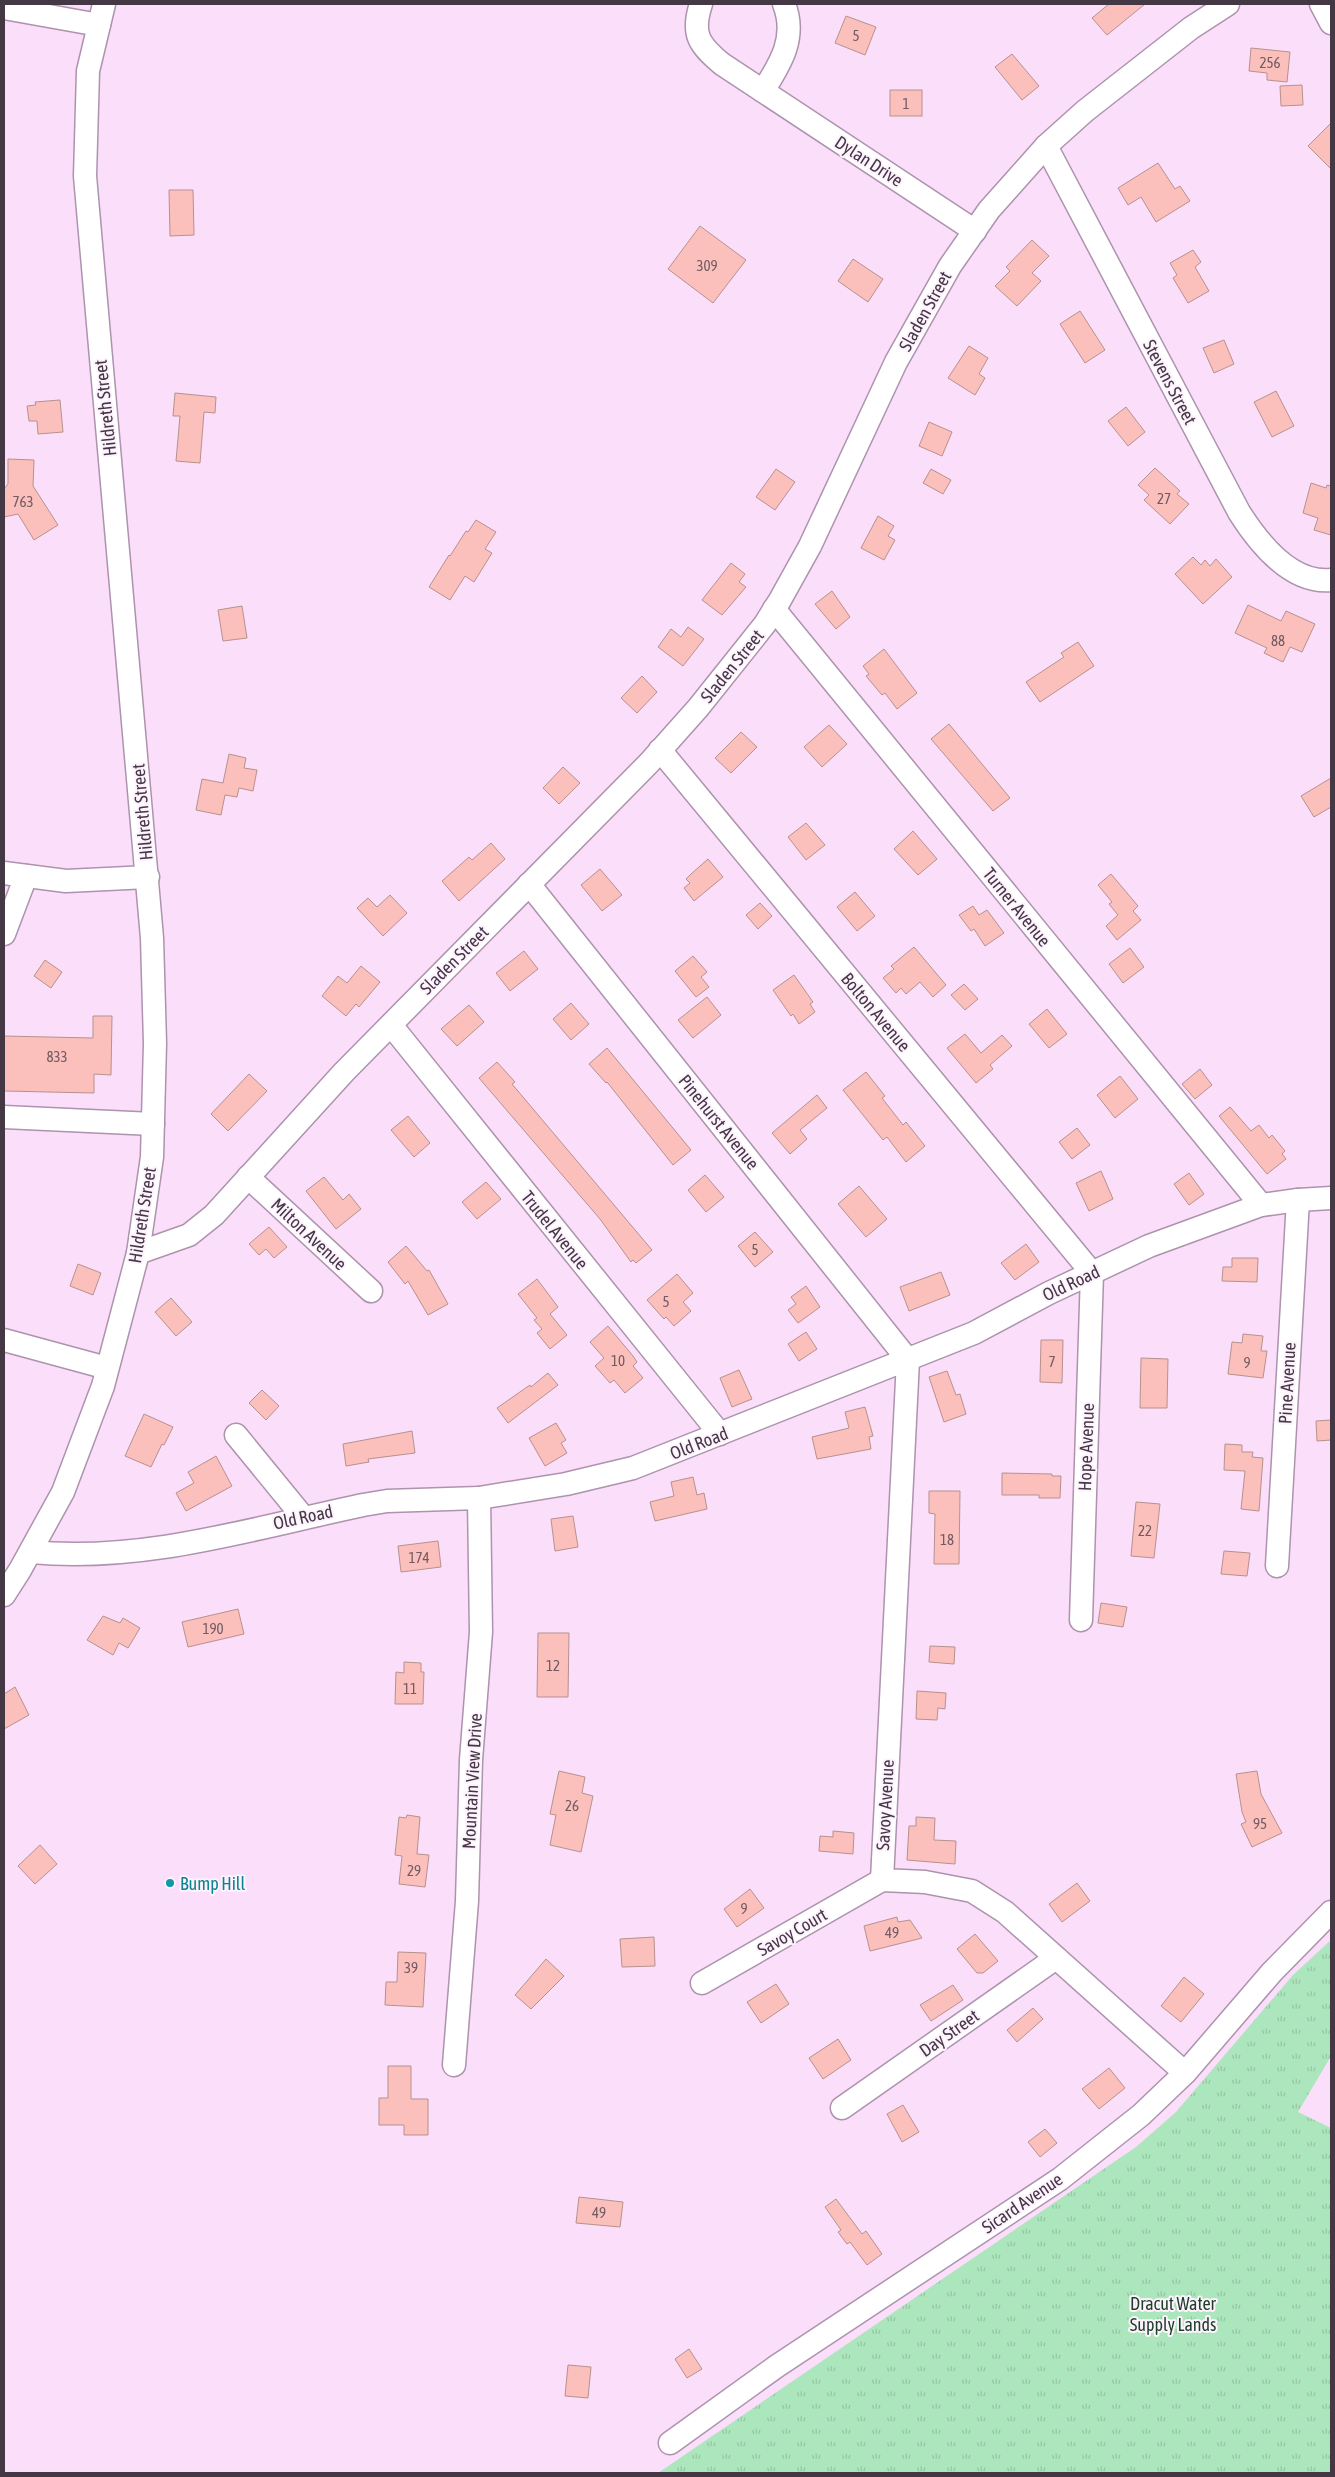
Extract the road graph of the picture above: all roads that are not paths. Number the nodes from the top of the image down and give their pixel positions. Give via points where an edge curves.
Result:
1 (701, 4) edge
2 (784, 4) edge
3 (1228, 4) edge
4 (1321, 4) edge
5 (4, 8) edge
6 (102, 14) edge
7 (1331, 23) edge
8 (763, 91) junction
9 (1046, 146) junction
10 (975, 231) junction
11 (1331, 580) edge
12 (774, 609) junction
13 (660, 750) junction
14 (4, 873) edge
15 (26, 876) junction
16 (148, 877) junction
17 (529, 884) junction
18 (4, 934) edge
19 (391, 1025) junction
20 (4, 1117) edge
21 (152, 1124) junction
22 (248, 1177) junction
23 (1331, 1198) edge
24 (1298, 1200) junction
25 (1261, 1205) junction
26 (138, 1253) junction
27 (1092, 1273) junction
28 (371, 1291) dead end
29 (4, 1340) edge
30 (908, 1360) junction
31 (107, 1368) junction
32 (720, 1434) junction
33 (236, 1435) dead end
34 (479, 1498) junction
35 (303, 1517) junction
36 (31, 1552) junction
37 (1277, 1566) dead end
38 (4, 1595) edge
39 (1081, 1620) dead end
40 (882, 1880) junction
41 (1331, 1912) edge
42 (1056, 1958) junction
43 (702, 1983) dead end
44 (454, 2065) dead end
45 (1185, 2072) junction
46 (842, 2108) dead end
47 (670, 2443) dead end

1 - 8 street, Dylan Drive via 696,19 698,38 722,64
2 - 8 street via 789,22 789,41
3 - 9 street, Sladen Street via 1191,28 1085,111
4 - 7 street
5 - 6 street
6 - 16 street, Hildreth Street via 88,71 85,176
8 - 10 street, Dylan Drive
9 - 10 street, Sladen Street via 989,210
9 - 11 street, Stevens Street via 1252,532 1286,566 1306,576
10 - 12 street, Sladen Street via 950,266 896,362 810,546
12 - 13 street, Sladen Street via 704,701
12 - 25 street, Turner Avenue
13 - 17 street, Sladen Street
13 - 27 street, Bolton Avenue
14 - 15 street
15 - 16 street via 66,881
15 - 18 street
16 - 21 street, Hildreth Street via 154,1024
17 - 19 street, Sladen Street
17 - 30 street, Pinehurst Avenue
19 - 22 street, Sladen Street
19 - 32 street, Trudel Avenue
20 - 21 street
21 - 26 street, Hildreth Street via 152,1158
22 - 26 street, Sladen Street via 214,1215 189,1235
22 - 28 street, Milton Avenue
23 - 24 street, Old Road
24 - 25 street, Old Road
24 - 37 street, Pine Avenue
25 - 27 street, Old Road via 1148,1246
26 - 31 street, Hildreth Street
27 - 30 street, Old Road via 974,1333
27 - 39 street, Hope Avenue
29 - 31 street
30 - 32 street, Old Road
30 - 40 street, Savoy Avenue
31 - 36 street, Hildreth Street via 63,1492
32 - 34 street, Old Road via 633,1468 566,1484
33 - 35 street
34 - 35 street, Old Road via 387,1501
34 - 44 street, Mountain View Drive via 481,1632 471,1760 467,1901
35 - 36 street, Old Road via 125,1552 60,1555
36 - 38 street, Hildreth Street
40 - 42 street via 925,1882 972,1891 1005,1912
40 - 43 street, Savoy Court
41 - 45 street, Sicard Avenue via 1272,1972
42 - 45 street
42 - 46 street, Day Street
45 - 47 street, Sicard Avenue via 1141,2115 1060,2179 777,2366

